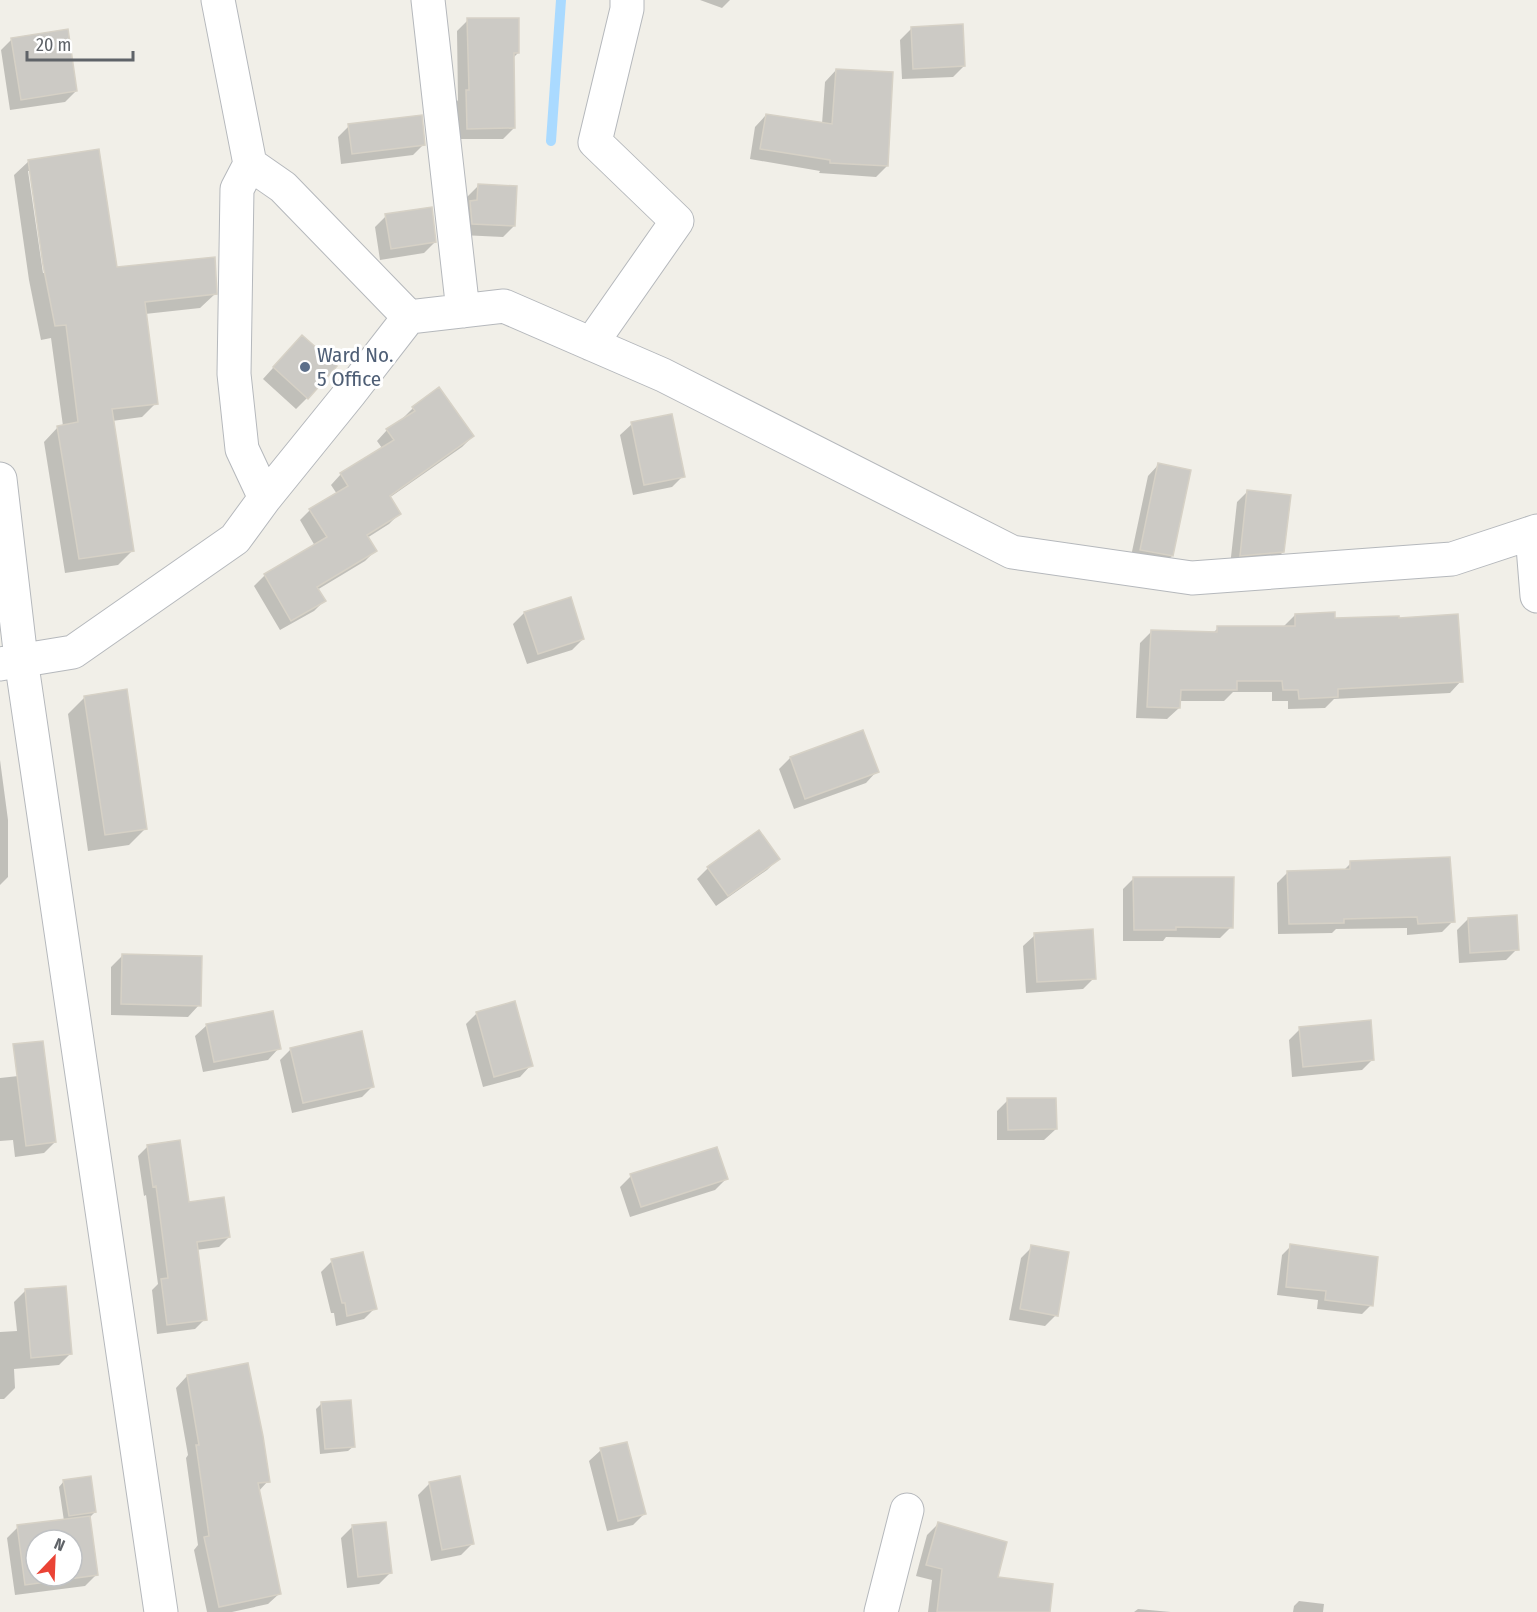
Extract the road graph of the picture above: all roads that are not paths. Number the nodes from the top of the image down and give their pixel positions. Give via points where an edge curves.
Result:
1 (218, 0) edge
2 (428, 0) edge
3 (627, 0) edge
4 (250, 164) junction
5 (463, 311) junction
6 (409, 317) junction
7 (591, 344) junction
8 (0, 479) edge
9 (264, 498) junction
10 (1535, 532) edge
11 (1537, 596) edge
12 (10, 662) edge
13 (907, 1510) dead end
14 (161, 1612) edge
15 (881, 1612) edge

1 - 4 street
2 - 5 street
3 - 7 street via 595,142 677,221
4 - 6 street via 283,187
4 - 9 street via 237,189 234,374 242,449
5 - 6 street
5 - 7 street via 504,306
6 - 9 street
7 - 10 street via 663,375 1012,552 1192,578 1452,559
8 - 12 street
9 - 12 street via 236,539 73,652
10 - 11 street
12 - 14 street
13 - 15 street

